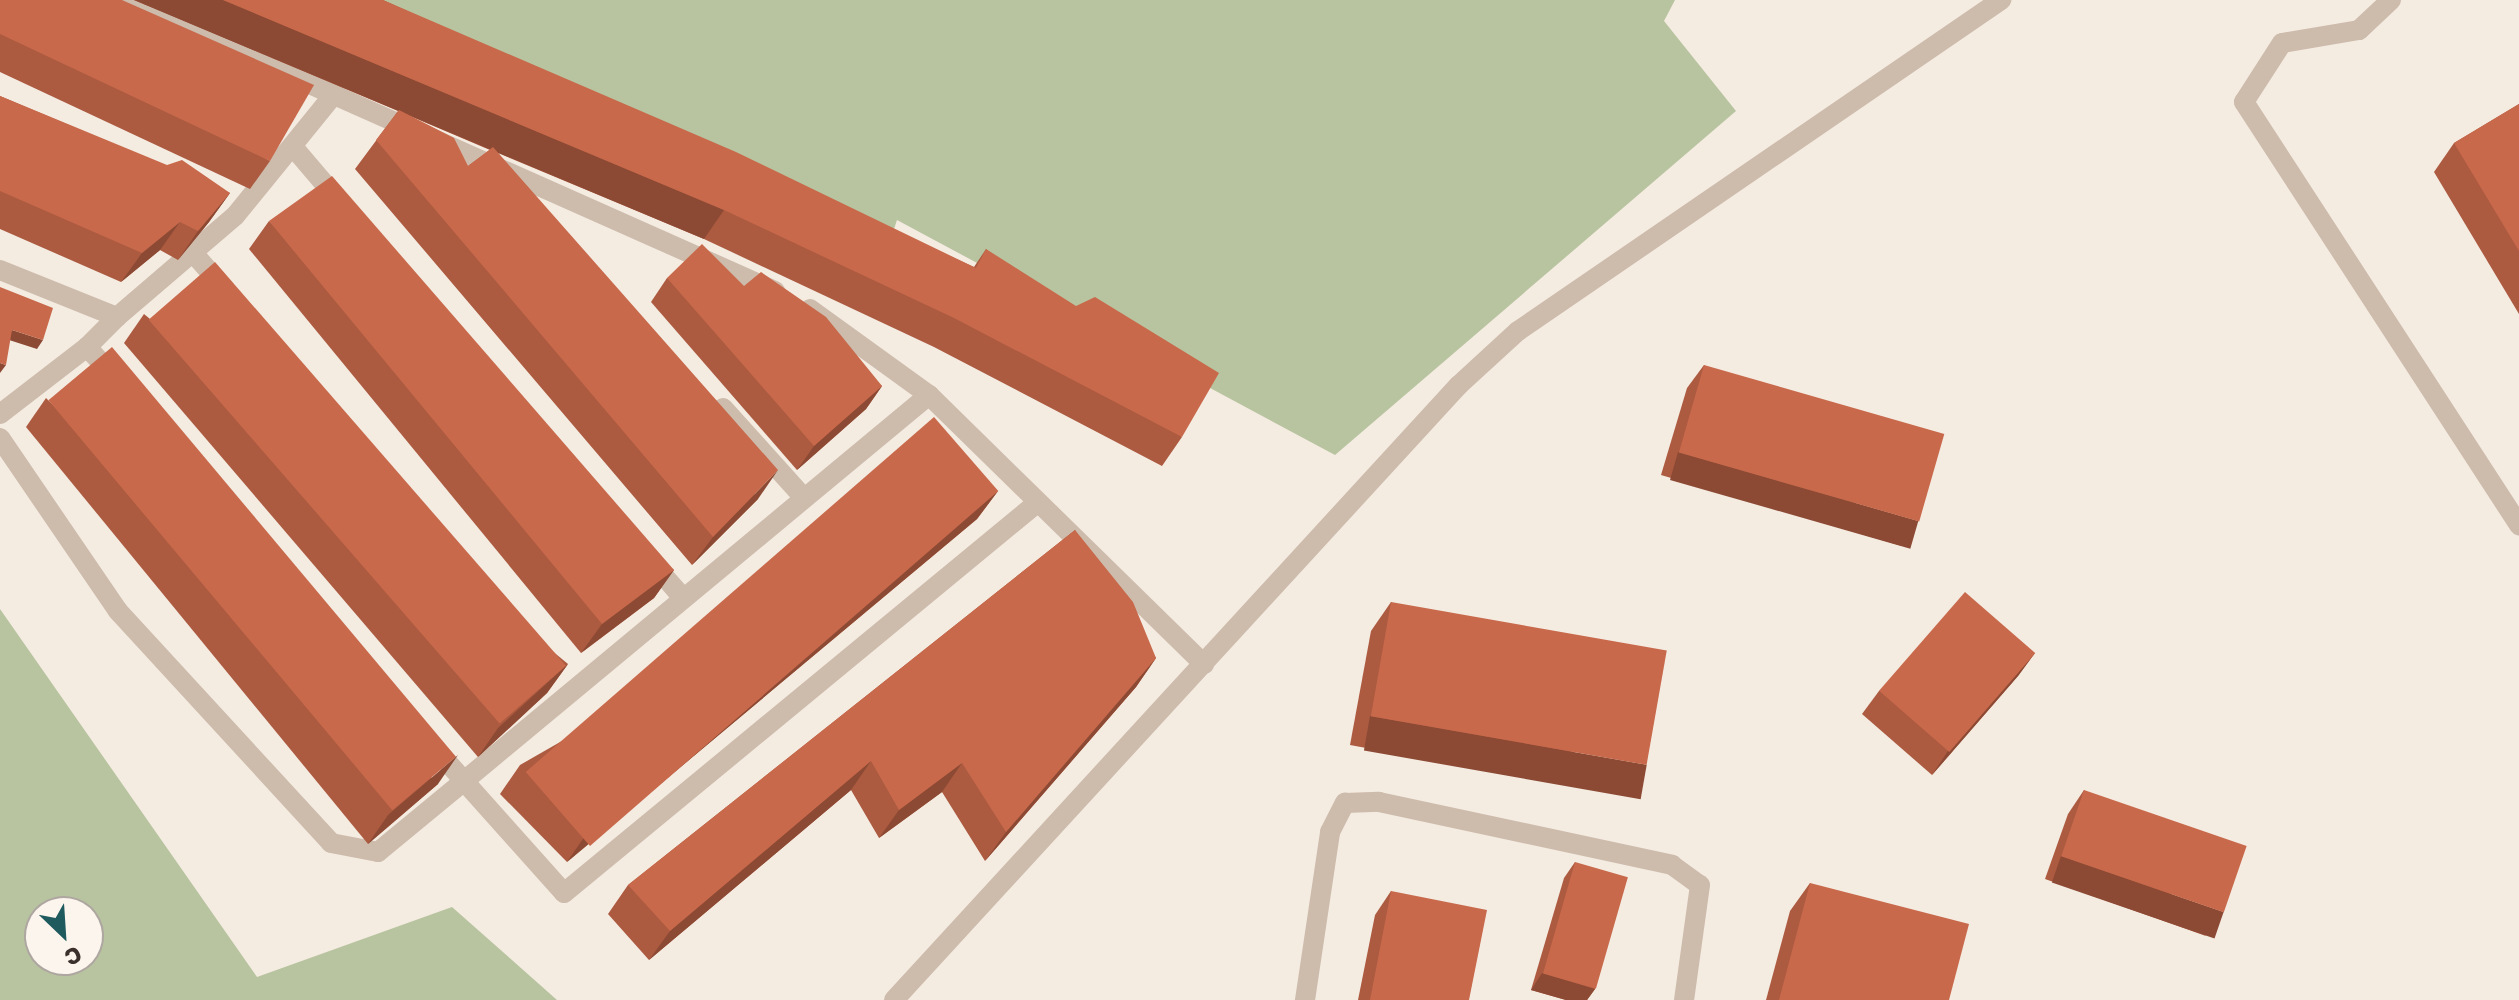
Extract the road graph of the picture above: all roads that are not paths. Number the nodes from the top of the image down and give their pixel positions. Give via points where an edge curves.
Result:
1 (121, 0) edge
2 (2001, 0) edge
3 (2391, 0) edge
4 (335, 93) junction
5 (294, 148) junction
6 (514, 174) junction
7 (207, 204) edge
8 (235, 216) junction
9 (355, 219) edge
10 (556, 220) edge
11 (194, 254) junction
12 (0, 270) edge
13 (235, 301) edge
14 (117, 317) junction
15 (87, 347) junction
16 (710, 394) edge
17 (129, 395) edge
18 (929, 395) junction
19 (0, 414) edge
20 (0, 438) edge
21 (803, 497) junction
22 (1037, 503) junction
23 (2519, 525) edge
24 (632, 539) edge
25 (683, 598) junction
26 (1204, 664) junction
27 (422, 733) edge
28 (464, 781) junction
29 (894, 1000) edge
30 (1305, 1000) edge
31 (1684, 1000) edge

1 - 4 lane
2 - 26 lane via 1518,331 1459,385
3 - 23 lane via 2359,30 2282,43 2244,102
4 - 5 lane
4 - 6 lane
5 - 8 lane
5 - 9 lane
6 - 10 lane
6 - 18 lane via 801,302
7 - 8 lane
8 - 11 lane
11 - 13 lane
11 - 14 lane
12 - 14 lane
14 - 15 lane
15 - 17 lane
15 - 19 lane
16 - 21 lane
18 - 21 lane
18 - 22 lane
20 - 28 lane via 118,611 331,843 378,852
21 - 25 lane
22 - 26 lane
22 - 28 lane via 564,893
24 - 25 lane
25 - 28 lane via 571,681
26 - 29 lane
27 - 28 lane
30 - 31 lane via 1330,832 1345,803 1379,802 1672,865 1700,885

